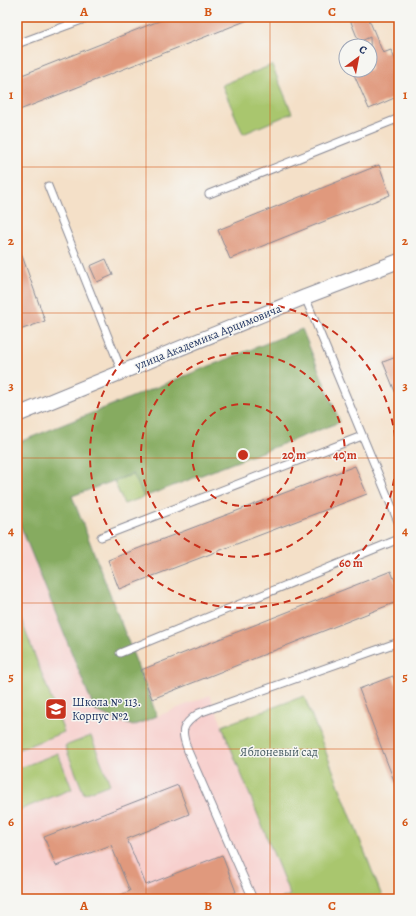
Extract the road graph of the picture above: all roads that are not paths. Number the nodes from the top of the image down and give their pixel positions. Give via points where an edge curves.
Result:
1 (90, 17) edge
2 (17, 44) edge
3 (399, 125) edge
4 (48, 186) dead end
5 (209, 194) dead end
6 (399, 261) edge
7 (305, 297) junction
8 (122, 372) junction
9 (17, 415) edge
10 (362, 436) junction
11 (399, 524) edge
12 (101, 537) dead end
13 (399, 539) edge
14 (399, 642) edge
15 (120, 653) dead end
16 (252, 899) edge

1 - 2 lane
3 - 5 lane via 397,119
4 - 8 lane
6 - 7 street, улица Академика Арцимовича
7 - 8 street, улица Академика Арцимовича
7 - 10 lane
8 - 9 street, улица Академика Арцимовича
10 - 11 lane
10 - 12 lane
13 - 15 lane
14 - 16 lane via 199,713 188,721 182,735

